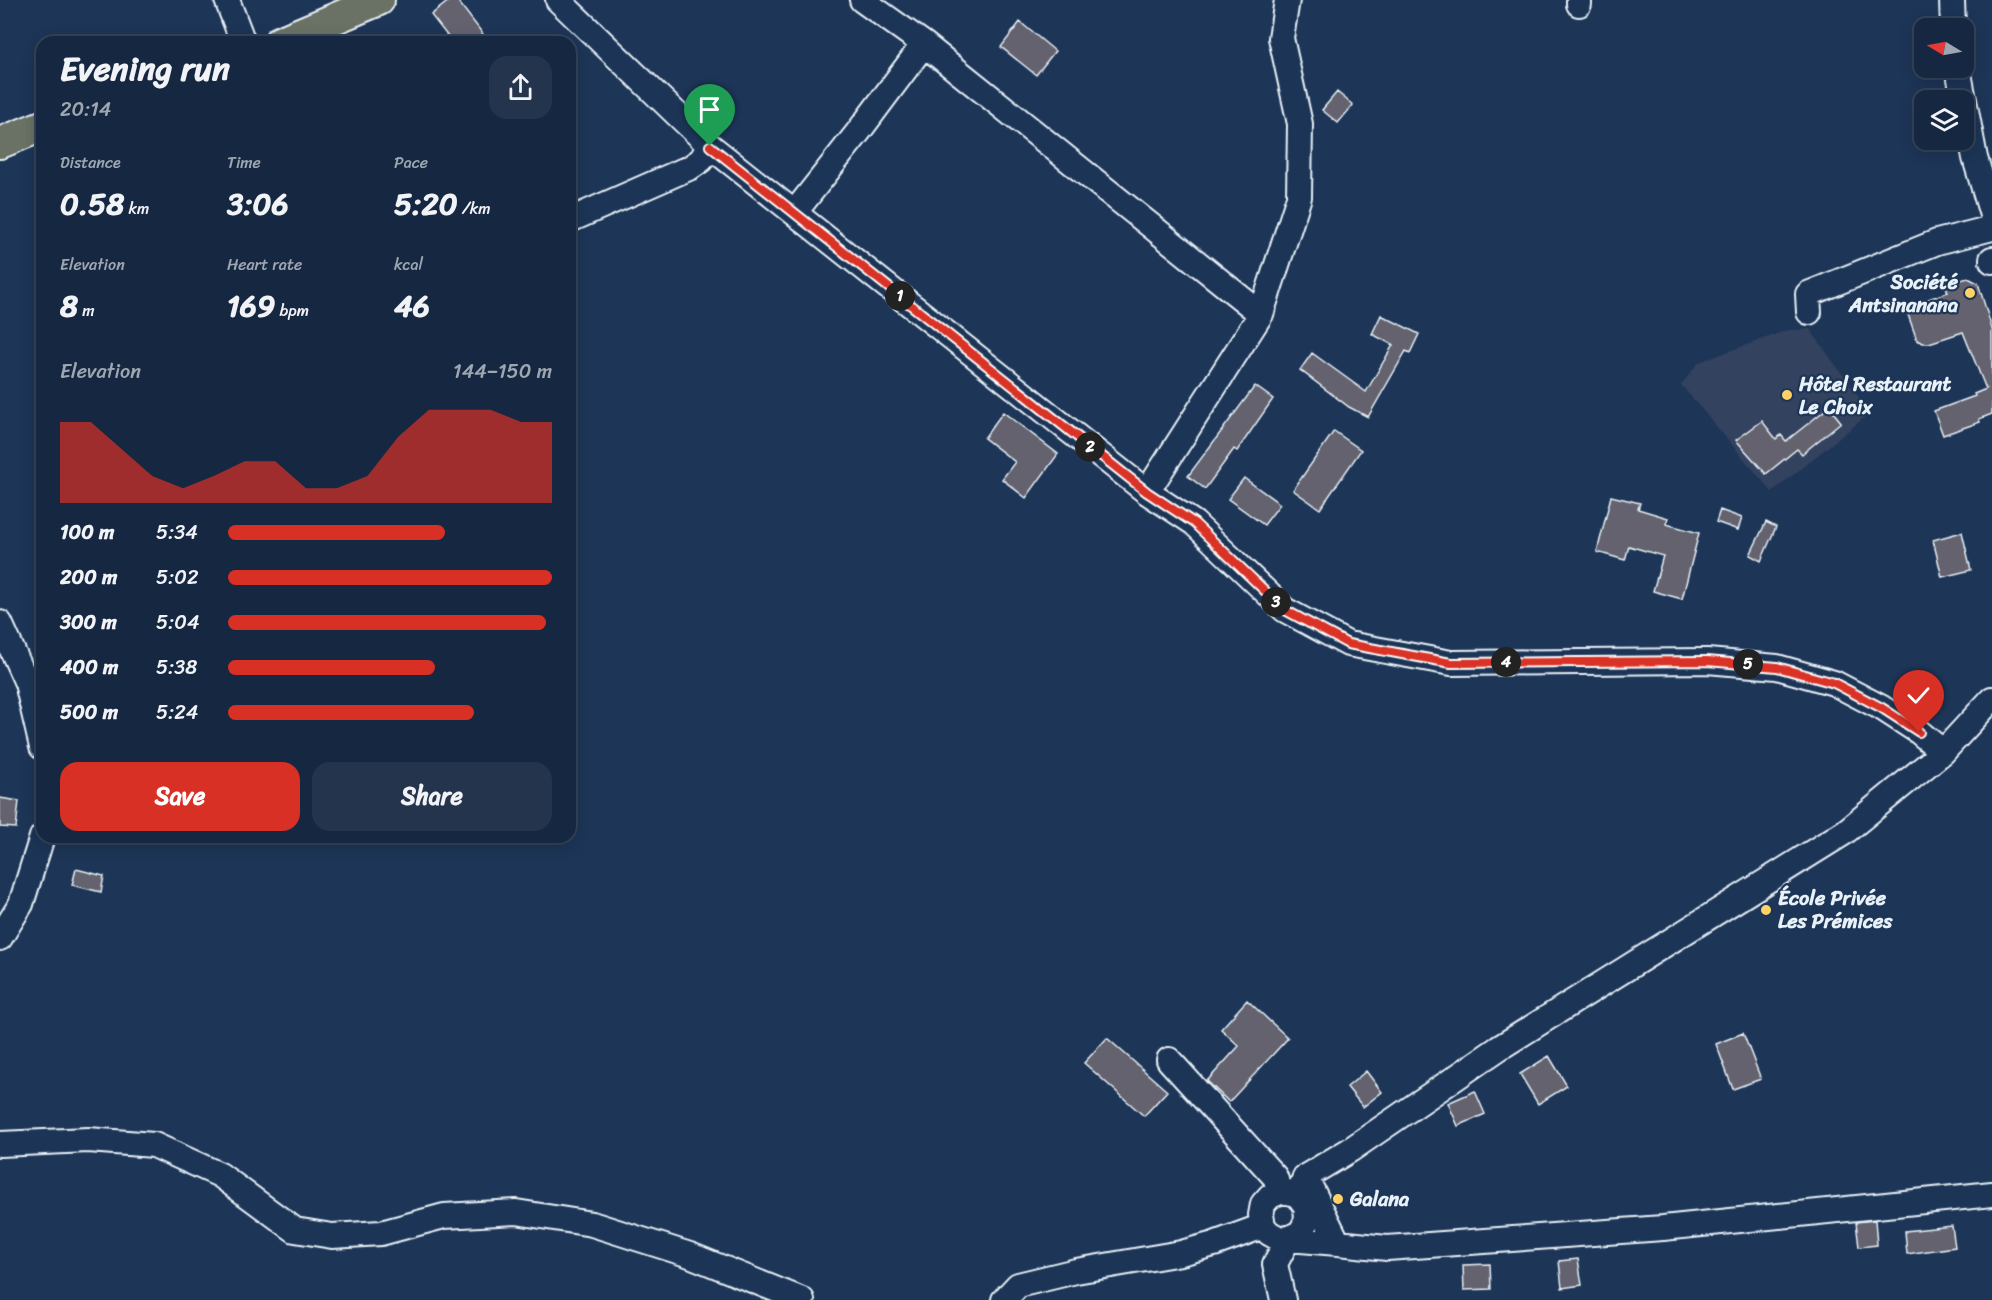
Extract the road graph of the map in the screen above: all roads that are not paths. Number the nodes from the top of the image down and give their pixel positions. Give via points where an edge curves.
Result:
1 (227, 0) edge
2 (379, 0) edge
3 (558, 0) edge
4 (862, 0) edge
5 (1287, 0) edge
6 (1952, 0) edge
7 (1953, 18) edge
8 (241, 36) edge
9 (293, 36) edge
10 (924, 44) junction
11 (1960, 78) edge
12 (36, 128) edge
13 (0, 143) edge
14 (710, 146) junction
15 (795, 212) junction
16 (1992, 215) edge
17 (576, 217) edge
18 (1992, 228) edge
19 (1809, 312) dead end
20 (1261, 314) junction
21 (1147, 492) junction
22 (0, 623) edge
23 (1992, 699) edge
24 (36, 721) edge
25 (1943, 752) junction
26 (40, 843) edge
27 (0, 938) edge
28 (1169, 1060) dead end
29 (0, 1144) edge
30 (1294, 1188) junction
31 (1992, 1194) edge
32 (1263, 1226) junction
33 (1288, 1239) junction
34 (1338, 1243) junction
35 (802, 1300) edge
36 (1004, 1300) edge
37 (1283, 1300) edge

1 - 8 street
2 - 9 main road
3 - 14 street
4 - 10 street
5 - 20 street via 1281,38 1300,124 1299,197
6 - 7 street
10 - 15 street
10 - 20 street
11 - 16 street via 1975,158
12 - 13 main road
14 - 15 street
14 - 17 street via 691,167
15 - 21 street
18 - 19 street via 1937,242 1808,294
20 - 21 street
21 - 25 street via 1194,523 1285,610 1348,644 1451,663 1707,661 1777,667 1834,683 1882,708
22 - 24 street via 27,683
23 - 25 street
25 - 30 street via 1845,832 1499,1048
26 - 27 street via 21,904
28 - 30 street via 1275,1177
29 - 35 street via 88,1140 154,1145 220,1175 295,1230 332,1236 381,1233 444,1216 516,1212 592,1224 690,1255
30 - 32 street via 1270,1196 1263,1204
30 - 33 street via 1306,1206 1308,1220 1301,1232
30 - 34 street
31 - 34 street via 1652,1228 1387,1248
32 - 33 street via 1278,1238
32 - 36 street via 1180,1253 1018,1285
33 - 34 street
33 - 37 street via 1275,1264

